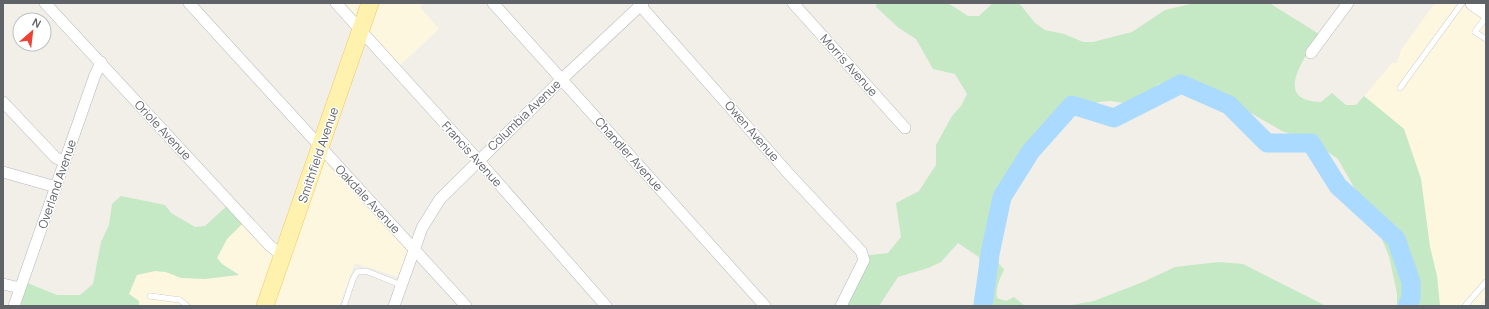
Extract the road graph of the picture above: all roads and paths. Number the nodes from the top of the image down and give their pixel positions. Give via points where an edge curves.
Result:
1 (45, 3) edge
2 (189, 3) edge
3 (336, 3) edge
4 (370, 3) edge
5 (493, 3) edge
6 (793, 3) edge
7 (1348, 3) edge
8 (1462, 3) edge
9 (640, 4) edge
10 (1482, 9) edge
11 (361, 30) junction
12 (1486, 39) edge
13 (1311, 53) dead end
14 (102, 62) junction
15 (562, 79) junction
16 (1400, 88) dead end
17 (3, 102) edge
18 (905, 128) dead end
19 (321, 148) junction
20 (478, 160) junction
21 (64, 161) junction
22 (3, 172) edge
23 (56, 187) junction
24 (414, 248) junction
25 (282, 256) junction
26 (1486, 282) edge
27 (3, 284) edge
28 (401, 284) junction
29 (20, 288) junction
30 (150, 296) dead end
31 (14, 306) edge
32 (188, 306) edge
33 (265, 306) edge
34 (344, 306) edge
35 (394, 306) edge
36 (466, 306) edge
37 (606, 306) edge
38 (765, 306) edge
39 (841, 306) edge
40 (1465, 306) edge

1 - 14 street, Oriole Avenue
2 - 19 street, Oakdale Avenue
3 - 11 street, Francis Avenue
4 - 11 main road, Smithfield Avenue
5 - 15 street, Chandler Avenue
6 - 18 street, Morris Avenue
7 - 13 street
8 - 16 lane
9 - 15 street, Columbia Avenue
9 - 39 street, Owen Avenue via 788,173 861,250 864,260
10 - 12 lane via 1475,32
11 - 19 main road, Smithfield Avenue
11 - 20 street, Francis Avenue
14 - 21 street, Overland Avenue
14 - 25 street, Oriole Avenue
15 - 20 street, Columbia Avenue
15 - 38 street, Chandler Avenue
17 - 21 street via 56,158
19 - 24 street, Oakdale Avenue
19 - 25 main road, Smithfield Avenue
20 - 24 street, Columbia Avenue via 440,198 422,228
20 - 37 street, Francis Avenue
21 - 23 street, Overland Avenue
22 - 23 street
23 - 29 street, Overland Avenue
24 - 28 street, Columbia Avenue
24 - 36 street, Oakdale Avenue
25 - 33 main road, Smithfield Avenue
26 - 40 lane
27 - 29 street
28 - 34 lane via 366,271 357,272
28 - 35 street, Columbia Avenue
29 - 31 street, Overland Avenue
30 - 32 lane via 180,300

